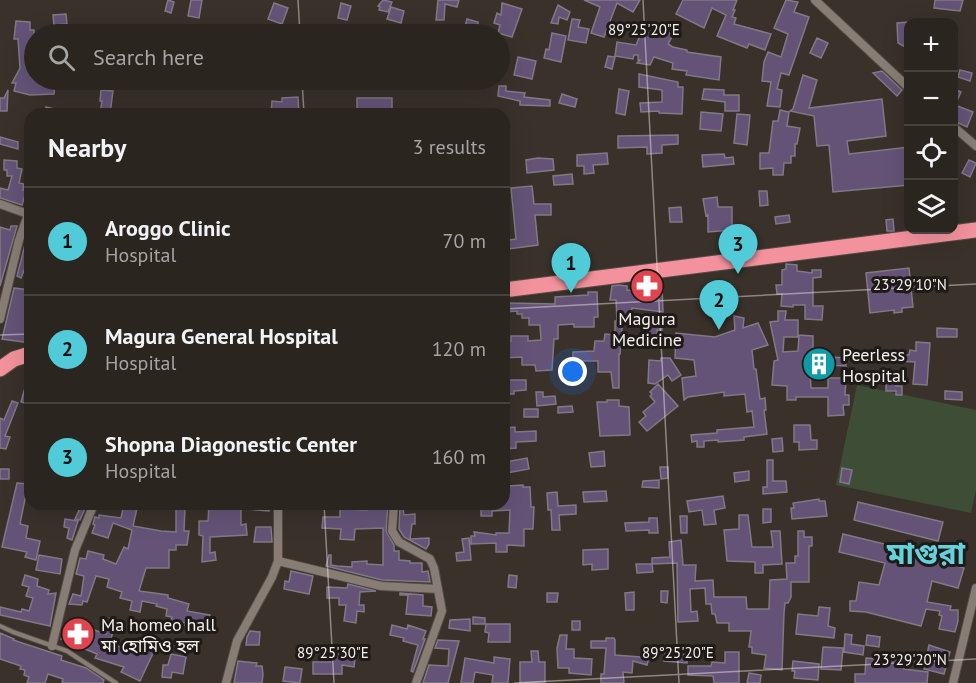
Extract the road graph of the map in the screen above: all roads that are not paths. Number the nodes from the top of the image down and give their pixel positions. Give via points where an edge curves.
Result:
1 (814, 0) edge
2 (904, 82) edge
3 (958, 130) edge
4 (976, 146) edge
5 (0, 204) edge
6 (24, 211) edge
7 (24, 226) edge
8 (976, 230) edge
9 (510, 289) edge
10 (0, 319) edge
11 (24, 356) edge
12 (0, 369) edge
13 (92, 510) edge
14 (278, 510) edge
15 (394, 510) edge
16 (278, 561) junction
17 (976, 588) edge
18 (438, 589) junction
19 (0, 626) edge
20 (52, 646) junction
21 (116, 683) edge
22 (225, 683) edge
23 (416, 683) edge
24 (953, 683) edge

1 - 2 street
3 - 4 street
5 - 6 street
7 - 10 street
8 - 9 highway
11 - 12 highway
13 - 20 street via 75,550
14 - 16 street
15 - 18 street via 394,537 430,559
16 - 18 street via 381,586
16 - 22 street via 237,641
17 - 24 street
18 - 23 street via 442,611
19 - 20 lane
20 - 21 lane via 67,651

